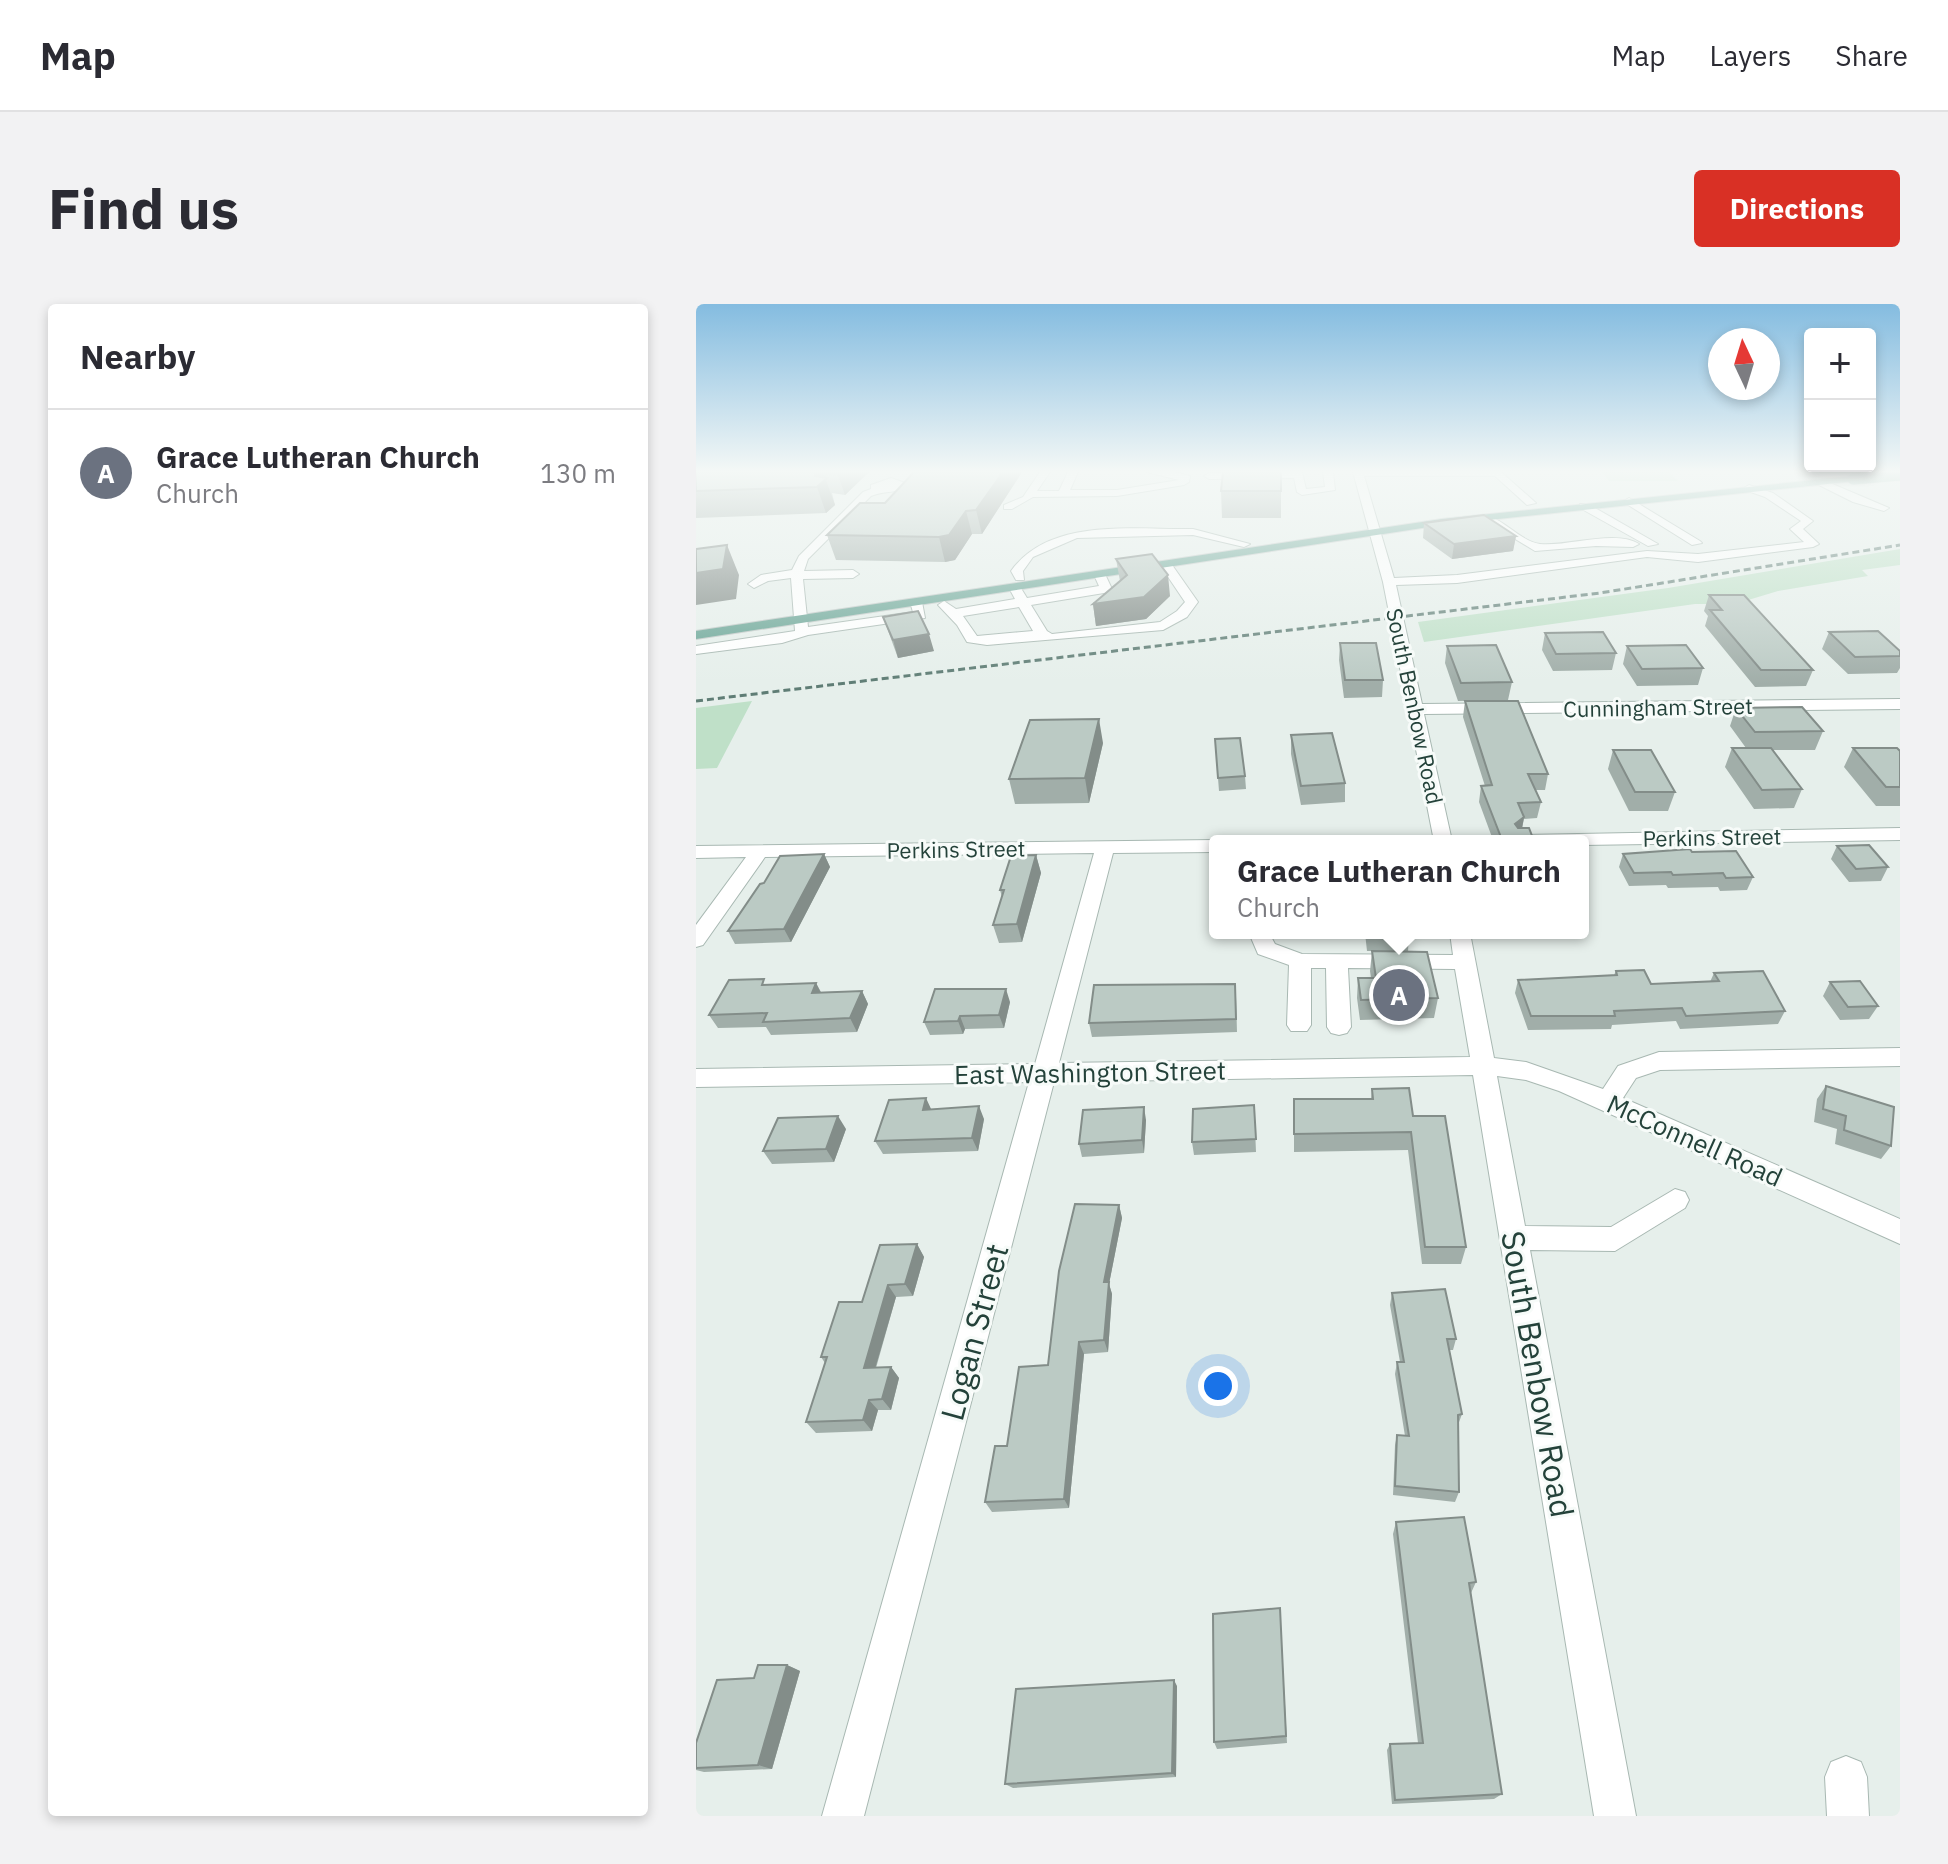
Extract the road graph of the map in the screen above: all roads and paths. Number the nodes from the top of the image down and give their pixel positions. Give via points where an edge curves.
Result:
1 (818, 543) edge
2 (1155, 543) edge
3 (1239, 543) edge
4 (1256, 543) edge
5 (1293, 543) edge
6 (1379, 543) edge
7 (1526, 543) edge
8 (1650, 543) junction
9 (1696, 543) joint
10 (1699, 543) edge
11 (1811, 543) edge
12 (1244, 544) junction
13 (1672, 553) junction
14 (1520, 557) dead end
15 (1166, 565) junction
16 (1451, 566) dead end
17 (1537, 568) junction
18 (798, 574) junction
19 (853, 574) dead end
20 (1100, 575) junction
21 (1447, 581) junction
22 (1389, 582) junction
23 (754, 584) dead end
24 (1018, 584) junction
25 (1106, 589) junction
26 (942, 598) junction
27 (916, 602) joint
28 (1023, 602) junction
29 (1110, 604) edge
30 (954, 613) junction
31 (1047, 614) dead end
32 (1032, 617) junction
33 (802, 620) junction
34 (696, 626) edge
35 (1042, 634) junction
36 (696, 635) edge
37 (696, 650) edge
38 (1900, 704) edge
39 (1416, 709) junction
40 (1900, 834) edge
41 (1442, 835) edge
42 (1589, 840) edge
43 (1209, 846) edge
44 (1105, 848) junction
45 (760, 851) junction
46 (696, 852) edge
47 (1262, 939) edge
48 (1461, 939) edge
49 (696, 940) edge
50 (1300, 961) junction
51 (1337, 961) junction
52 (1465, 962) junction
53 (1299, 1025) dead end
54 (1339, 1027) dead end
55 (1900, 1057) edge
56 (1485, 1066) junction
57 (1044, 1073) junction
58 (696, 1078) edge
59 (1608, 1101) junction
60 (1675, 1200) dead end
61 (1900, 1232) edge
62 (1515, 1238) junction
63 (843, 1816) edge
64 (1615, 1816) edge

1 - 18 street via 803,558
2 - 24 street via 1060,543 1029,555 1017,571
3 - 12 street
4 - 12 main road
5 - 15 main road
6 - 22 street, South Benbow Road
7 - 8 street via 1535,548
8 - 9 street
8 - 13 street
9 - 10 street
11 - 13 street via 1698,558
12 - 24 main road via 1112,563
13 - 17 street
14 - 17 street
15 - 20 main road
15 - 35 street via 1192,602 1163,626 1050,638
16 - 21 street via 1436,570
17 - 21 street
18 - 19 street
18 - 23 street
18 - 33 street
20 - 24 main road
20 - 25 street
21 - 22 street
22 - 39 street, South Benbow Road
24 - 26 main road
24 - 28 street
24 - 33 main road
25 - 28 street
25 - 29 street via 1114,597
26 - 27 main road
26 - 30 street
27 - 33 street via 920,615
28 - 30 street
28 - 32 street
30 - 35 street via 972,639
31 - 32 street
32 - 35 street
33 - 34 main road
33 - 36 main road
33 - 37 street via 782,639
38 - 39 street, Cunningham Street
39 - 41 street, South Benbow Road
40 - 42 street, Perkins Street
43 - 44 street, Perkins Street
44 - 45 street, Perkins Street
44 - 57 street, Logan Street
45 - 46 street, Perkins Street
45 - 49 street
47 - 50 street via 1266,949
48 - 52 street, South Benbow Road
50 - 51 street
50 - 53 street
51 - 52 street
51 - 54 street
52 - 56 street, South Benbow Road
55 - 59 street via 1659,1061 1627,1072
56 - 57 street, East Washington Street
56 - 59 street, McConnell Road via 1526,1071
56 - 62 street, South Benbow Road
57 - 58 street, East Washington Street
57 - 63 street, Logan Street
59 - 61 street, McConnell Road
60 - 62 street via 1615,1239
62 - 64 street, South Benbow Road

